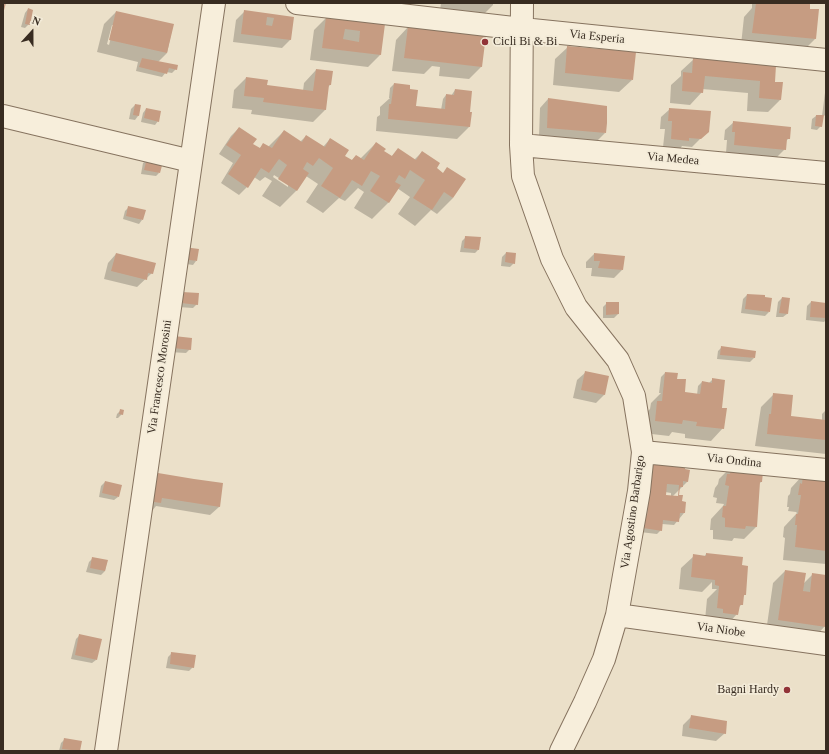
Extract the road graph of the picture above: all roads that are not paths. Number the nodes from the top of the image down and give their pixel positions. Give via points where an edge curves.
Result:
1 (214, 3) edge
2 (297, 3) edge
3 (522, 3) edge
4 (522, 29) junction
5 (826, 60) edge
6 (3, 116) edge
7 (521, 145) junction
8 (191, 161) junction
9 (826, 173) edge
10 (643, 452) junction
11 (826, 470) edge
12 (617, 615) junction
13 (826, 644) edge
14 (106, 751) edge
15 (561, 751) edge

1 - 8 street, Via Francesco Morosini
2 - 4 street, Via Esperia
3 - 4 street, Via Agostino Barbarigo
4 - 5 street, Via Esperia
4 - 7 street, Via Agostino Barbarigo
6 - 8 street
7 - 9 street, Via Medea
7 - 10 street, Via Agostino Barbarigo via 523,176 552,259 576,307 618,360 634,396
8 - 14 street, Via Francesco Morosini
10 - 11 street, Via Ondina
10 - 12 street, Via Agostino Barbarigo via 639,491
12 - 13 street, Via Niobe
12 - 15 street, Via Agostino Barbarigo via 604,659

